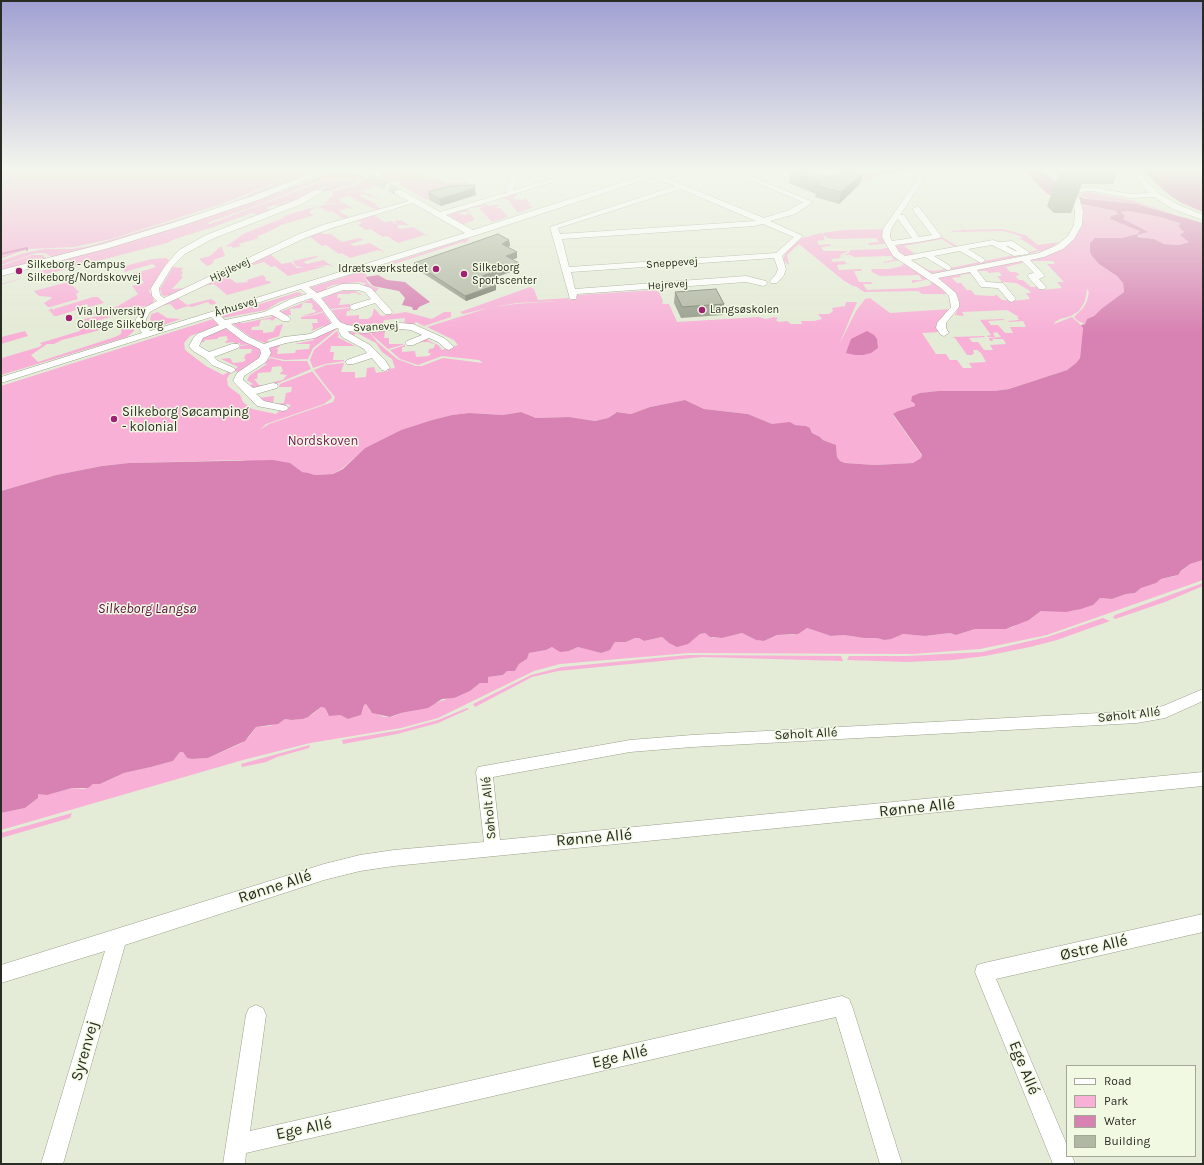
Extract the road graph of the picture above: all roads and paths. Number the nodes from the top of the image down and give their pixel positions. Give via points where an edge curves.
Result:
1 (177, 224) edge
2 (241, 224) edge
3 (335, 224) edge
4 (456, 224) edge
5 (491, 224) edge
6 (562, 224) edge
7 (750, 224) edge
8 (773, 224) edge
9 (890, 224) edge
10 (906, 224) edge
11 (928, 224) edge
12 (1078, 224) edge
13 (554, 227) joint
14 (472, 233) junction
15 (556, 236) junction
16 (918, 240) junction
17 (889, 244) junction
18 (998, 245) dead end
19 (961, 248) junction
20 (778, 255) junction
21 (927, 255) junction
22 (1024, 258) junction
23 (903, 260) junction
24 (981, 261) dead end
25 (947, 268) dead end
26 (971, 268) junction
27 (566, 270) junction
28 (1, 273) edge
29 (930, 277) junction
30 (303, 286) junction
31 (1042, 287) dead end
32 (315, 296) junction
33 (1012, 299) dead end
34 (376, 300) junction
35 (163, 301) junction
36 (354, 307) dead end
37 (274, 312) junction
38 (388, 312) dead end
39 (212, 314) junction
40 (286, 319) dead end
41 (224, 324) junction
42 (341, 326) junction
43 (944, 333) dead end
44 (147, 334) junction
45 (429, 335) junction
46 (410, 344) dead end
47 (235, 346) dead end
48 (264, 347) junction
49 (449, 347) dead end
50 (373, 354) junction
51 (208, 356) junction
52 (350, 362) dead end
53 (385, 368) dead end
54 (231, 370) dead end
55 (1, 380) edge
56 (273, 386) dead end
57 (251, 392) junction
58 (283, 408) dead end
59 (1203, 695) edge
60 (1203, 779) edge
61 (493, 848) junction
62 (1203, 923) edge
63 (118, 938) junction
64 (984, 972) joint
65 (1, 974) edge
66 (256, 1015) dead end
67 (237, 1144) junction
68 (52, 1164) edge
69 (234, 1164) edge
70 (891, 1164) edge
71 (1064, 1164) edge

1 - 28 street
2 - 35 street via 209,237 182,252 155,288 156,296
3 - 35 street, Hjejlevej via 302,236
4 - 14 street
5 - 14 street, Århusvej via 478,228
6 - 13 street
7 - 15 street
8 - 20 street via 799,236
9 - 17 street via 886,237
10 - 16 street
11 - 16 street via 937,236
12 - 22 street via 1060,247
13 - 15 street, Hejrevej
14 - 30 street, Århusvej
15 - 27 street, Hejrevej
16 - 17 street
17 - 23 street
18 - 19 street via 994,242
19 - 21 street
19 - 24 street
20 - 27 street, Sneppevej
20 - 27 street, Hejrevej via 782,269 780,275 774,281 763,283 746,279 573,294
21 - 23 street
21 - 25 street
22 - 26 street
22 - 31 street via 1041,276 1032,276
23 - 29 street
26 - 29 street
26 - 33 street via 983,289 1000,284
29 - 43 street via 950,291 955,302 950,314 942,323
30 - 32 street, Svanevej
30 - 39 street, Århusvej
32 - 34 street, Svanevej via 336,288 354,286 368,290
32 - 37 street via 294,301
32 - 42 street, Svanevej
34 - 36 street, Svanevej
34 - 38 street, Svanevej
35 - 44 street, Hjejlevej via 147,310 141,319
37 - 40 street
37 - 41 street
39 - 41 street
39 - 44 street, Århusvej
41 - 48 street via 246,339
41 - 51 street via 194,342 196,349
42 - 45 street, Svanevej via 364,330 407,326
42 - 48 street via 312,336 284,340
42 - 50 street, Svanevej via 346,335 364,345
44 - 55 street, Århusvej
45 - 46 street, Svanevej
45 - 49 street, Svanevej
47 - 51 street
48 - 57 street via 266,353 263,360 238,378
50 - 52 street
50 - 53 street, Svanevej
51 - 54 street via 215,363
56 - 57 street
57 - 58 street via 261,404
59 - 61 street, Søholt Allé via 1165,712 1137,717 630,746 484,772
60 - 61 street, Rønne Allé
61 - 63 street, Rønne Allé via 360,863 324,872
62 - 64 street, Østre Allé
63 - 65 street, Rønne Allé
63 - 68 street, Syrenvej
64 - 71 street, Ege Allé
66 - 67 street
67 - 69 street
67 - 70 street, Ege Allé via 842,1006

